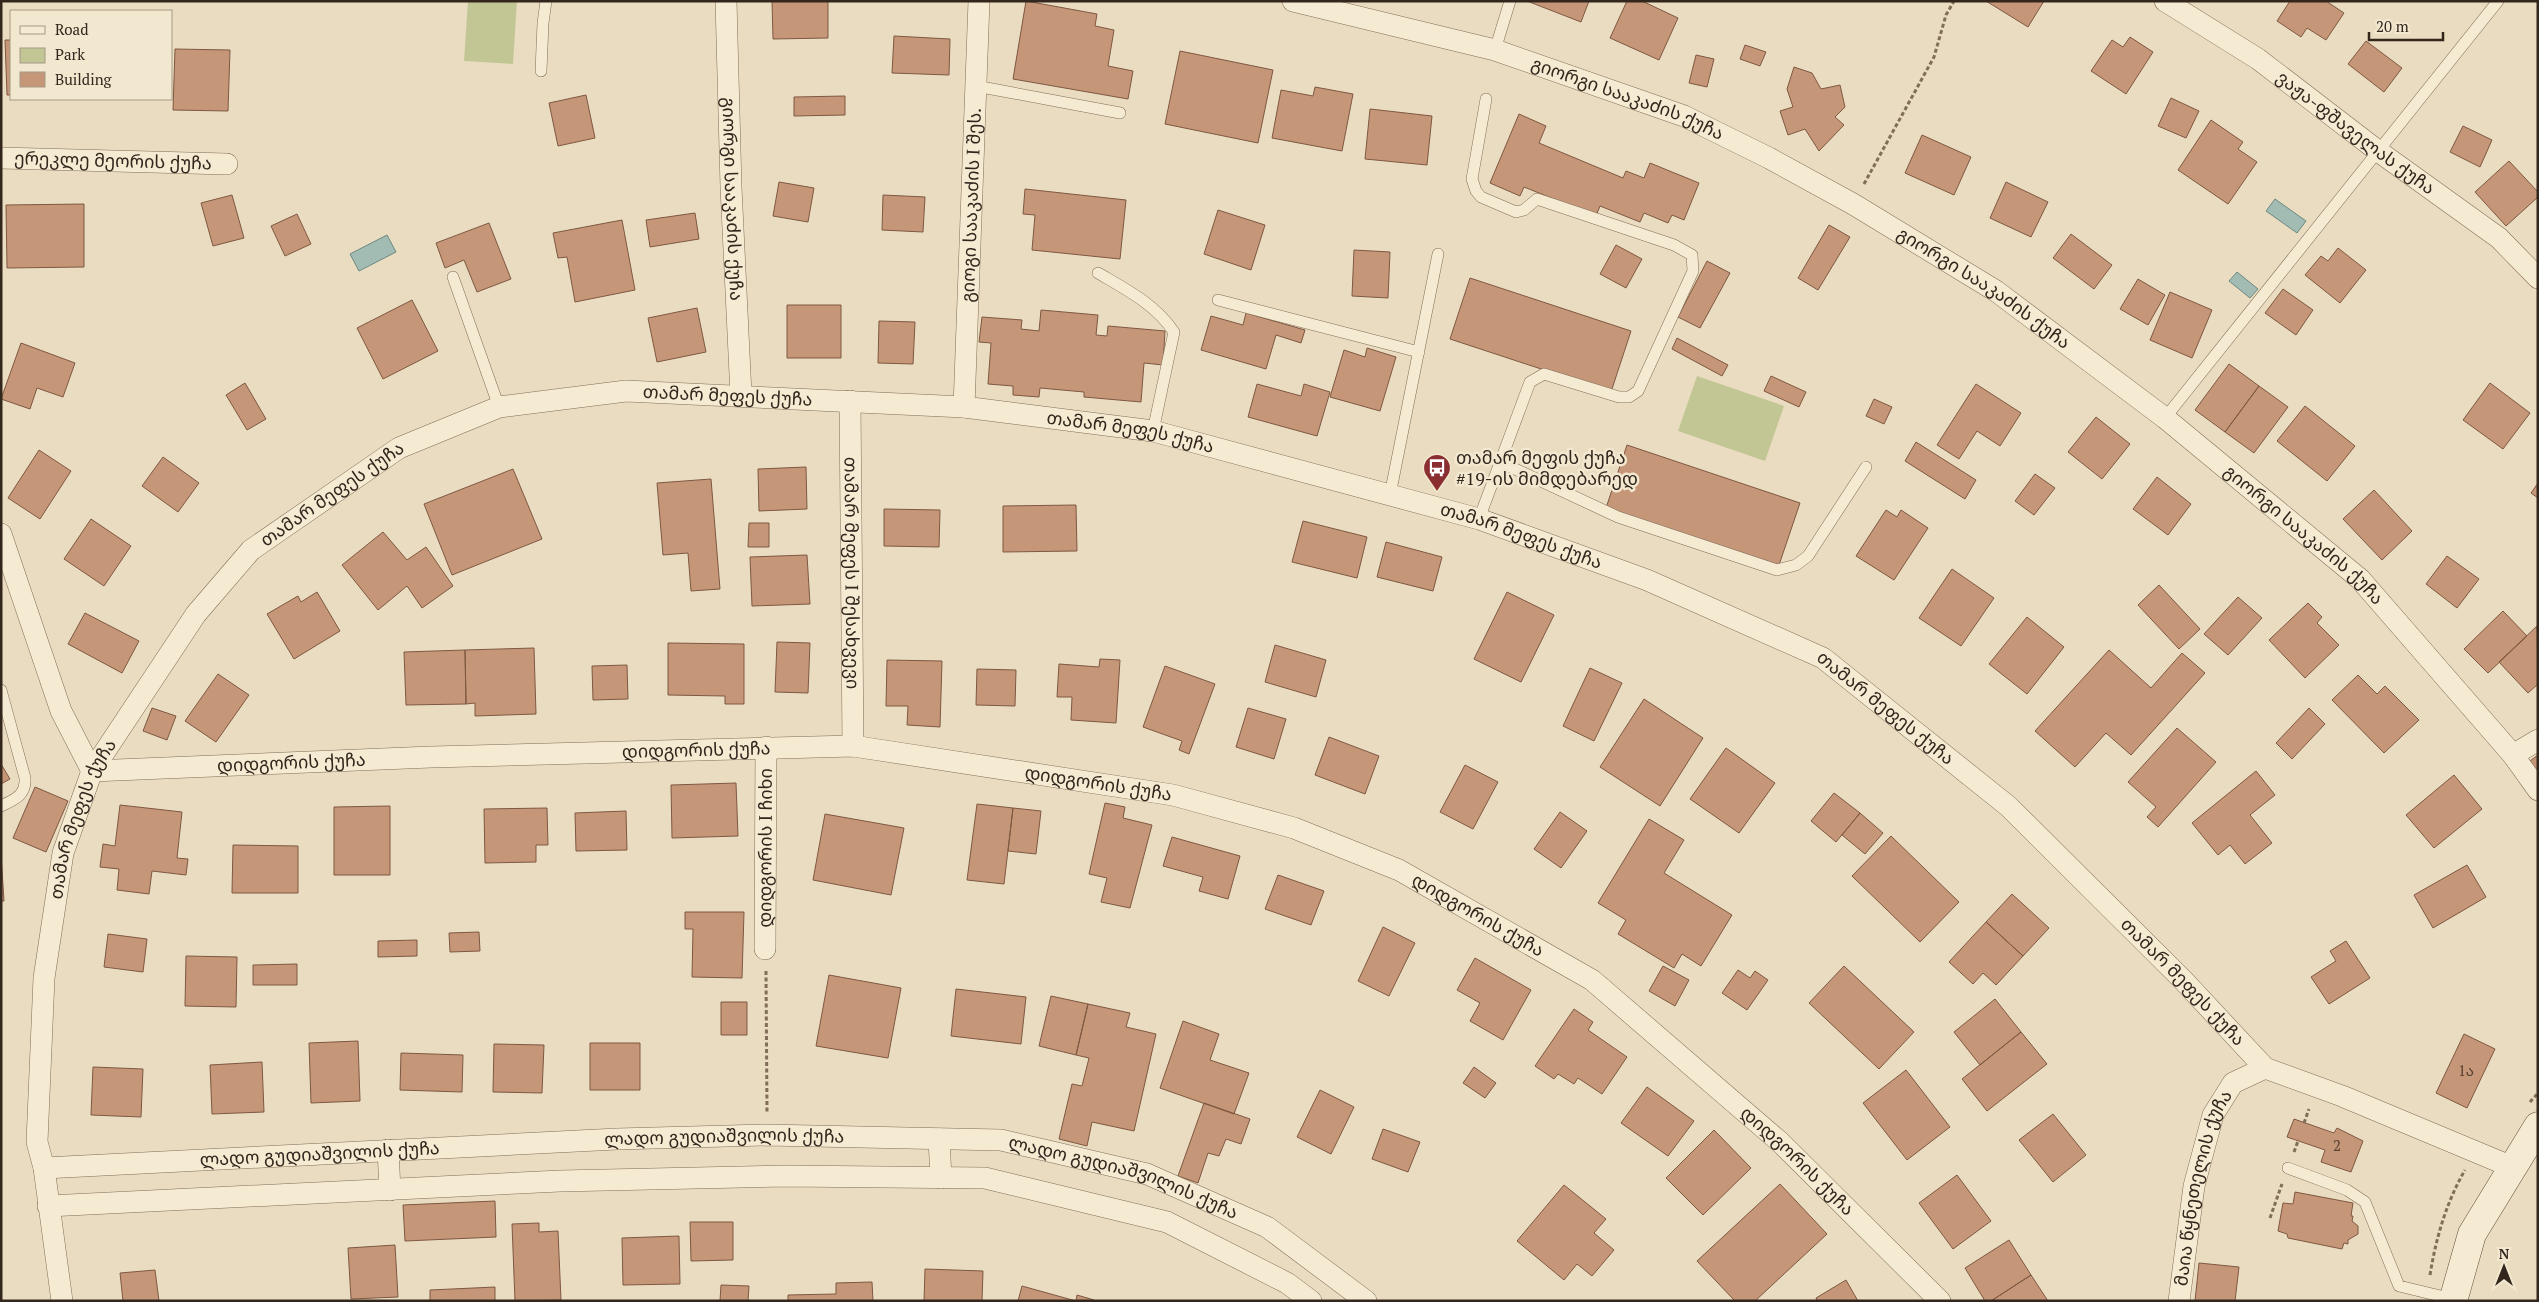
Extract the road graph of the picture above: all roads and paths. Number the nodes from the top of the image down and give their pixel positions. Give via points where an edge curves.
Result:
1 (546, 1) edge
2 (726, 1) edge
3 (979, 1) edge
4 (1293, 1) edge
5 (1510, 1) edge
6 (1954, 1) edge
7 (2165, 1) edge
8 (2498, 1) edge
9 (1495, 50) junction
10 (541, 71) dead end
11 (976, 86) junction
12 (1486, 99) dead end
13 (1120, 113) dead end
14 (2378, 151) junction
15 (1, 158) edge
16 (227, 164) dead end
17 (1853, 204) junction
18 (1438, 254) dead end
19 (1098, 273) dead end
20 (453, 277) dead end
21 (2538, 278) edge
22 (1218, 300) dead end
23 (1419, 352) junction
24 (741, 395) junction
25 (850, 401) junction
26 (499, 407) junction
27 (964, 407) junction
28 (2165, 418) junction
29 (1153, 431) junction
30 (1500, 462) junction
31 (1866, 467) dead end
32 (1390, 495) junction
33 (1479, 519) junction
34 (1, 534) edge
35 (7, 575) edge
36 (1, 690) edge
37 (2538, 740) edge
38 (853, 746) junction
39 (766, 747) junction
40 (2513, 755) junction
41 (92, 771) junction
42 (2538, 790) edge
43 (1, 806) edge
44 (766, 949) joint
45 (2265, 1068) junction
46 (2538, 1126) edge
47 (767, 1135) junction
48 (939, 1139) junction
49 (2298, 1141) dead end
50 (388, 1150) junction
51 (2295, 1151) dead end
52 (2512, 1167) junction
53 (44, 1168) junction
54 (2288, 1168) dead end
55 (941, 1178) junction
56 (2280, 1189) dead end
57 (390, 1190) junction
58 (48, 1206) junction
59 (2270, 1218) dead end
60 (2453, 1300) edge
61 (62, 1301) edge
62 (1311, 1301) edge
63 (1366, 1301) edge
64 (1940, 1301) edge
65 (2179, 1301) edge

1 - 10 lane
2 - 24 street, გიორგი სააკაძის ქუჩა
3 - 11 street, გიოგი სააკაძის I შეს.
4 - 9 street, გიორგი სააკაძის ქუჩა
5 - 9 lane
6 - 17 path via 1946,15 1934,57
7 - 14 street, ვაჟა-ფშაველას ქუჩა via 2258,59
8 - 14 lane
9 - 17 street, გიორგი სააკაძის ქუჩა via 1684,116
11 - 13 lane
11 - 27 street, გიოგი სააკაძის I შეს.
12 - 30 lane via 1472,178 1481,197 1516,212 1524,210 1537,199 1674,245 1692,255 1693,271 1638,391 1629,397 1619,397 1544,374 1536,378 1530,382 1524,396
14 - 21 street, ვაჟა-ფშაველას ქუჩა via 2499,238
14 - 28 lane
15 - 16 street, ერეკლე მეორის ქუჩა
17 - 28 street, გიორგი სააკაძის ქუჩა via 1996,291
18 - 23 lane
19 - 29 lane via 1146,302 1163,316 1174,332
20 - 26 lane
22 - 23 lane
23 - 32 lane
24 - 25 street, თამარ მეფეს ქუჩა
24 - 26 street, თამარ მეფეს ქუჩა via 626,391
25 - 27 street, თამარ მეფეს ქუჩა
25 - 38 street, თამარ მეფეს I შესახვევი
26 - 41 street, თამარ მეფეს ქუჩა via 398,448 251,550 196,614
27 - 29 street, თამარ მეფეს ქუჩა
28 - 40 street, გიორგი სააკაძის ქუჩა via 2360,579
29 - 32 street, თამარ მეფეს ქუჩა
30 - 31 lane via 1618,517 1777,570 1796,566 1808,556
30 - 33 lane
32 - 33 street, თამარ მეფეს ქუჩა
33 - 45 street, თამარ მეფეს ქუჩა via 1647,580 1823,658 2008,806 2183,980
34 - 35 street
35 - 41 street via 61,711
36 - 43 lane via 25,778 25,788 19,798
37 - 40 street
38 - 39 street, დიდგორის ქუჩა
38 - 64 street, დიდგორის ქუჩა via 1173,795 1294,828 1399,870 1592,980 1780,1142
39 - 41 street, დიდგორის ქუჩა
39 - 44 street, დიდგორის I ჩიხი
40 - 42 street, გიორგი სააკაძის ქუჩა
41 - 53 street, თამარ მეფეს ქუჩა via 63,853 44,978 37,1142
44 - 47 path
45 - 52 street, თამარ მეფეს ქუჩა via 2342,1096
45 - 65 street, მაია წყნეთელის ქუჩა via 2233,1084 2213,1115 2194,1186
46 - 52 main road
47 - 48 street, ლადო გუდიაშვილის ქუჩა
47 - 50 street, ლადო გუდიაშვილის ქუჩა
48 - 55 street
48 - 63 street, ლადო გუდიაშვილის ქუჩა via 1001,1140 1147,1174 1267,1227
49 - 51 path
50 - 53 street, ლადო გუდიაშვილის ქუჩა
50 - 57 street
52 - 60 main road via 2472,1234
53 - 58 street
54 - 60 lane via 2347,1190 2365,1202 2399,1286
55 - 57 street, ლადო გუდიაშვილის ქუჩა via 786,1176 579,1180
55 - 62 street, ლადო გუდიაშვილის ქუჩა via 985,1178 1167,1222 1287,1282
56 - 59 path
57 - 58 street, ლადო გუდიაშვილის ქუჩა
58 - 61 street

